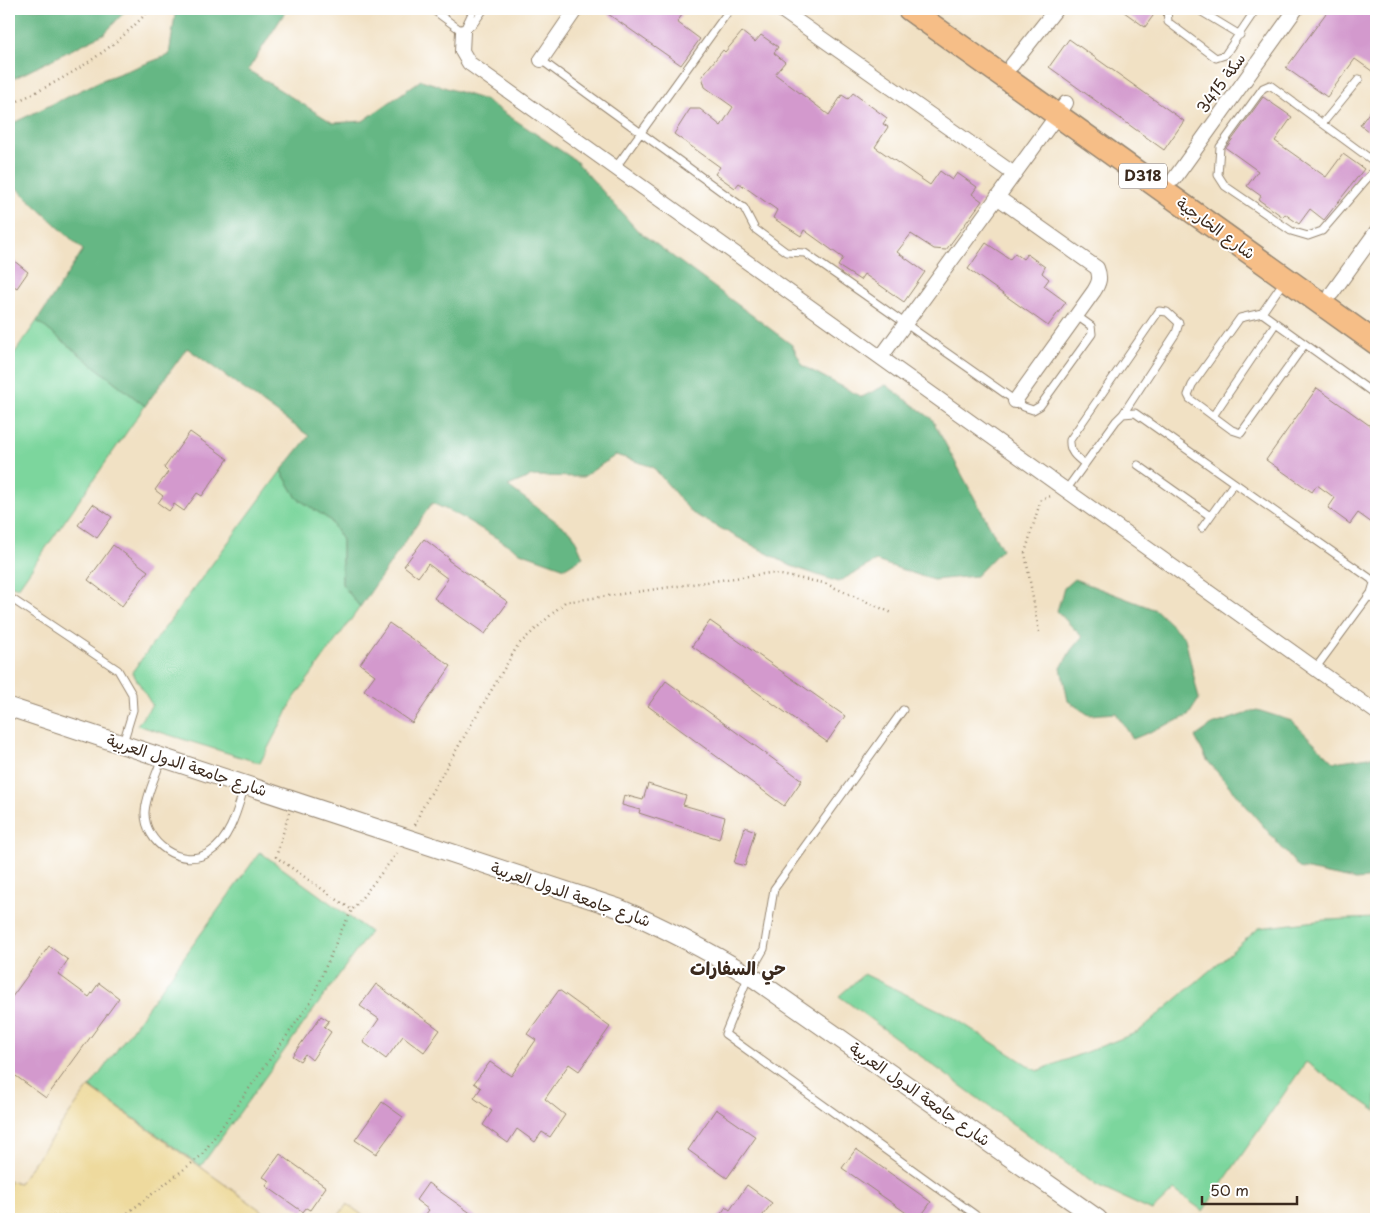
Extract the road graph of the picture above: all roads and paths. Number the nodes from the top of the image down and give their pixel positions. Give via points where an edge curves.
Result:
1 (150, 9) edge
2 (434, 9) edge
3 (474, 9) edge
4 (484, 9) edge
5 (576, 9) edge
6 (730, 9) edge
7 (780, 9) edge
8 (909, 9) edge
9 (933, 9) edge
10 (1056, 9) edge
11 (1168, 9) edge
12 (1197, 9) edge
13 (1256, 9) edge
14 (1296, 9) edge
15 (463, 32) junction
16 (1240, 35) junction
17 (962, 46) junction
18 (541, 60) joint
19 (1012, 65) junction
20 (1359, 79) dead end
21 (9, 105) edge
22 (1055, 107) junction
23 (1323, 122) junction
24 (642, 131) junction
25 (1107, 150) junction
26 (1376, 163) edge
27 (616, 167) junction
28 (1376, 168) edge
29 (1014, 174) junction
30 (1174, 179) junction
31 (997, 198) junction
32 (1213, 226) junction
33 (1376, 232) edge
34 (1231, 239) junction
35 (1286, 278) junction
36 (1332, 293) junction
37 (1262, 313) junction
38 (1077, 316) junction
39 (906, 323) junction
40 (1276, 324) junction
41 (1376, 324) edge
42 (1376, 332) edge
43 (1376, 343) edge
44 (1305, 344) junction
45 (881, 357) junction
46 (1376, 395) edge
47 (1015, 401) junction
48 (1123, 414) junction
49 (1213, 416) junction
50 (1085, 464) junction
51 (1138, 465) dead end
52 (1234, 483) junction
53 (1066, 490) junction
54 (1210, 516) junction
55 (1202, 528) dead end
56 (1369, 596) junction
57 (9, 597) edge
58 (1376, 601) edge
59 (892, 613) dead end
60 (1039, 632) dead end
61 (1315, 669) junction
62 (9, 707) edge
63 (903, 710) dead end
64 (1376, 712) edge
65 (123, 744) junction
66 (163, 757) junction
67 (245, 784) junction
68 (293, 800) junction
69 (409, 838) junction
70 (352, 910) junction
71 (748, 975) junction
72 (120, 1219) edge
73 (981, 1219) edge
74 (1098, 1219) edge

1 - 21 path via 114,46 79,69
2 - 15 lane
3 - 15 lane
4 - 15 lane
5 - 18 street
6 - 24 lane
7 - 29 street
8 - 17 main road, شارع الخارجية / D318
9 - 19 main road
10 - 19 street
11 - 16 lane via 1168,22 1216,58 1225,55
12 - 16 lane
13 - 16 lane
14 - 30 street, سكة 3415
15 - 27 street via 462,51 469,63
17 - 19 main road via 974,49 1002,66
17 - 22 main road, شارع الخارجية / D318
18 - 24 lane
19 - 22 main road via 1015,74
20 - 23 lane
22 - 25 main road, شارع الخارجية / D318
22 - 29 street
22 - 30 main road, شارع الخارجية / D318
23 - 26 lane
23 - 28 lane via 1279,89 1270,85 1263,88 1220,147 1218,174 1225,186 1291,231 1308,236 1322,231
24 - 27 lane
24 - 39 lane via 744,208 755,229 786,252 805,253
25 - 30 main road via 1123,152 1162,177
25 - 32 main road, شارع الخارجية / D318
27 - 45 street
29 - 31 street
30 - 32 main road via 1179,189 1205,210
30 - 36 main road, شارع الخارجية / D318
31 - 38 street via 1097,268 1099,283
31 - 39 street
32 - 34 main road, شارع الخارجية / D318
33 - 36 street
34 - 35 main road, شارع الخارجية / D318
34 - 36 main road via 1250,244 1317,290
35 - 37 lane
35 - 43 main road, شارع الخارجية / D318
36 - 41 main road, شارع الخارجية / D318
36 - 42 main road via 1340,306
37 - 40 lane
37 - 49 lane via 1240,318 1189,391 1190,399
38 - 47 street
38 - 47 lane via 1091,326 1092,334 1040,406 1034,410
39 - 45 street
39 - 47 lane
40 - 44 lane
40 - 49 lane
44 - 46 lane
44 - 49 lane via 1241,433
45 - 53 street
48 - 50 lane
48 - 50 lane via 1176,333 1179,323 1167,312 1160,311 1070,440 1074,455
48 - 52 lane via 1135,413
50 - 53 lane
51 - 54 lane
52 - 54 lane
52 - 56 lane via 1371,579 1374,587
53 - 60 path via 1041,499 1025,553
53 - 61 street
54 - 55 lane
56 - 58 lane
56 - 61 lane
57 - 65 lane via 118,670 132,694 133,710
59 - 69 path via 824,582 770,573 565,602 518,645 421,810
61 - 64 street
62 - 65 street, شارع جامعة الدول العربية
63 - 71 lane via 774,889 764,949
65 - 66 street, شارع جامعة الدول العربية
66 - 67 street, شارع جامعة الدول العربية
66 - 67 lane via 145,813 152,838 182,857 196,858 210,852 222,840
67 - 68 street, شارع جامعة الدول العربية
68 - 69 street, شارع جامعة الدول العربية
68 - 70 path via 276,857
69 - 70 path
69 - 71 street, شارع جامعة الدول العربية via 618,908 689,940
70 - 72 path via 310,1003 202,1156
71 - 73 lane via 725,1034
71 - 74 street, شارع جامعة الدول العربية

